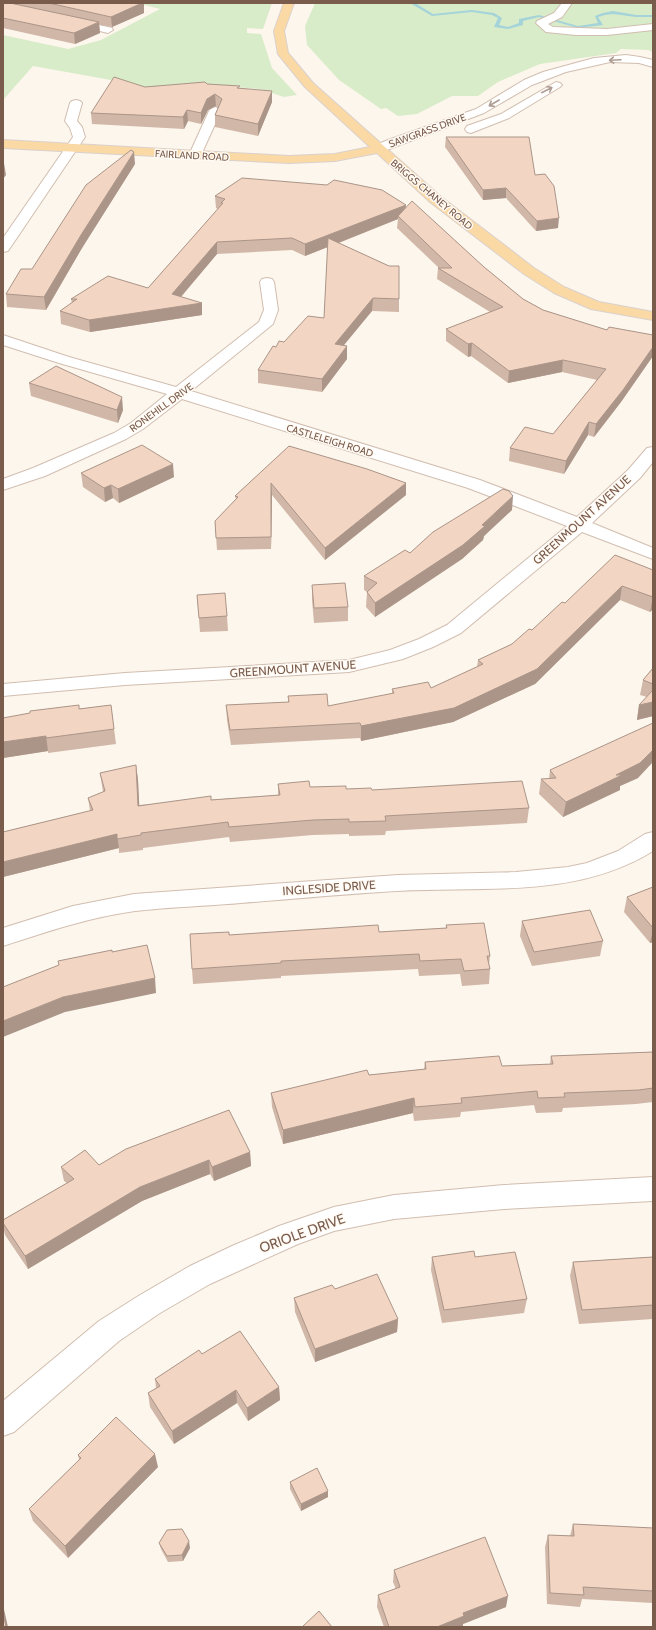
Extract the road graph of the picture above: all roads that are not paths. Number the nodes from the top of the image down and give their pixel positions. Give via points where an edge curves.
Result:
1 (289, 3) edge
2 (567, 3) edge
3 (63, 20) edge
4 (653, 26) edge
5 (108, 30) edge
6 (653, 66) edge
7 (604, 71) dead end
8 (566, 81) dead end
9 (76, 103) dead end
10 (215, 112) edge
11 (446, 123) junction
12 (446, 136) edge
13 (3, 144) edge
14 (73, 148) junction
15 (380, 148) junction
16 (195, 155) junction
17 (3, 248) edge
18 (267, 282) dead end
19 (653, 316) edge
20 (3, 340) edge
21 (180, 393) junction
22 (653, 452) edge
23 (3, 485) edge
24 (579, 525) junction
25 (653, 554) edge
26 (3, 690) edge
27 (653, 840) edge
28 (3, 937) edge
29 (653, 1189) edge
30 (3, 1421) edge

1 - 15 main road, BRIGGS CHANEY ROAD via 279,31 283,54 309,86
2 - 4 street via 558,15 541,23 550,30 576,32 608,32
3 - 5 street
6 - 7 street, SAWGRASS DRIVE
6 -> 11 street, SAWGRASS DRIVE via 633,59 556,71 534,80 480,111
11 -> 8 street, SAWGRASS DRIVE via 461,132 505,116 546,90
9 - 14 street via 71,121 79,137
10 - 16 street
11 - 15 street, SAWGRASS DRIVE
12 - 15 street, SAWGRASS DRIVE
13 - 14 main road, FAIRLAND ROAD
14 - 16 main road, FAIRLAND ROAD
14 - 17 street
15 - 16 main road, FAIRLAND ROAD via 362,154 310,159
15 - 19 main road, BRIGGS CHANEY ROAD via 435,199 546,282 596,306
18 - 21 street, RONEHILL DRIVE via 271,310 266,324
20 - 21 street, CASTLELEIGH ROAD
21 - 23 street, RONEHILL DRIVE via 138,426 120,436 40,472
21 - 24 street, CASTLELEIGH ROAD via 474,484 547,510
22 - 24 street, GREENMOUNT AVENUE via 634,474
24 - 25 street, CASTLELEIGH ROAD
24 - 26 street, GREENMOUNT AVENUE via 454,629 426,644 396,655 349,666 125,679
27 - 28 street, INGLESIDE DRIVE via 626,857 591,870 568,875 516,880 398,883 134,903 73,915
29 - 30 street, ORIOLE DRIVE via 504,1197 394,1208 334,1219 289,1235 200,1275 150,1304 110,1331

